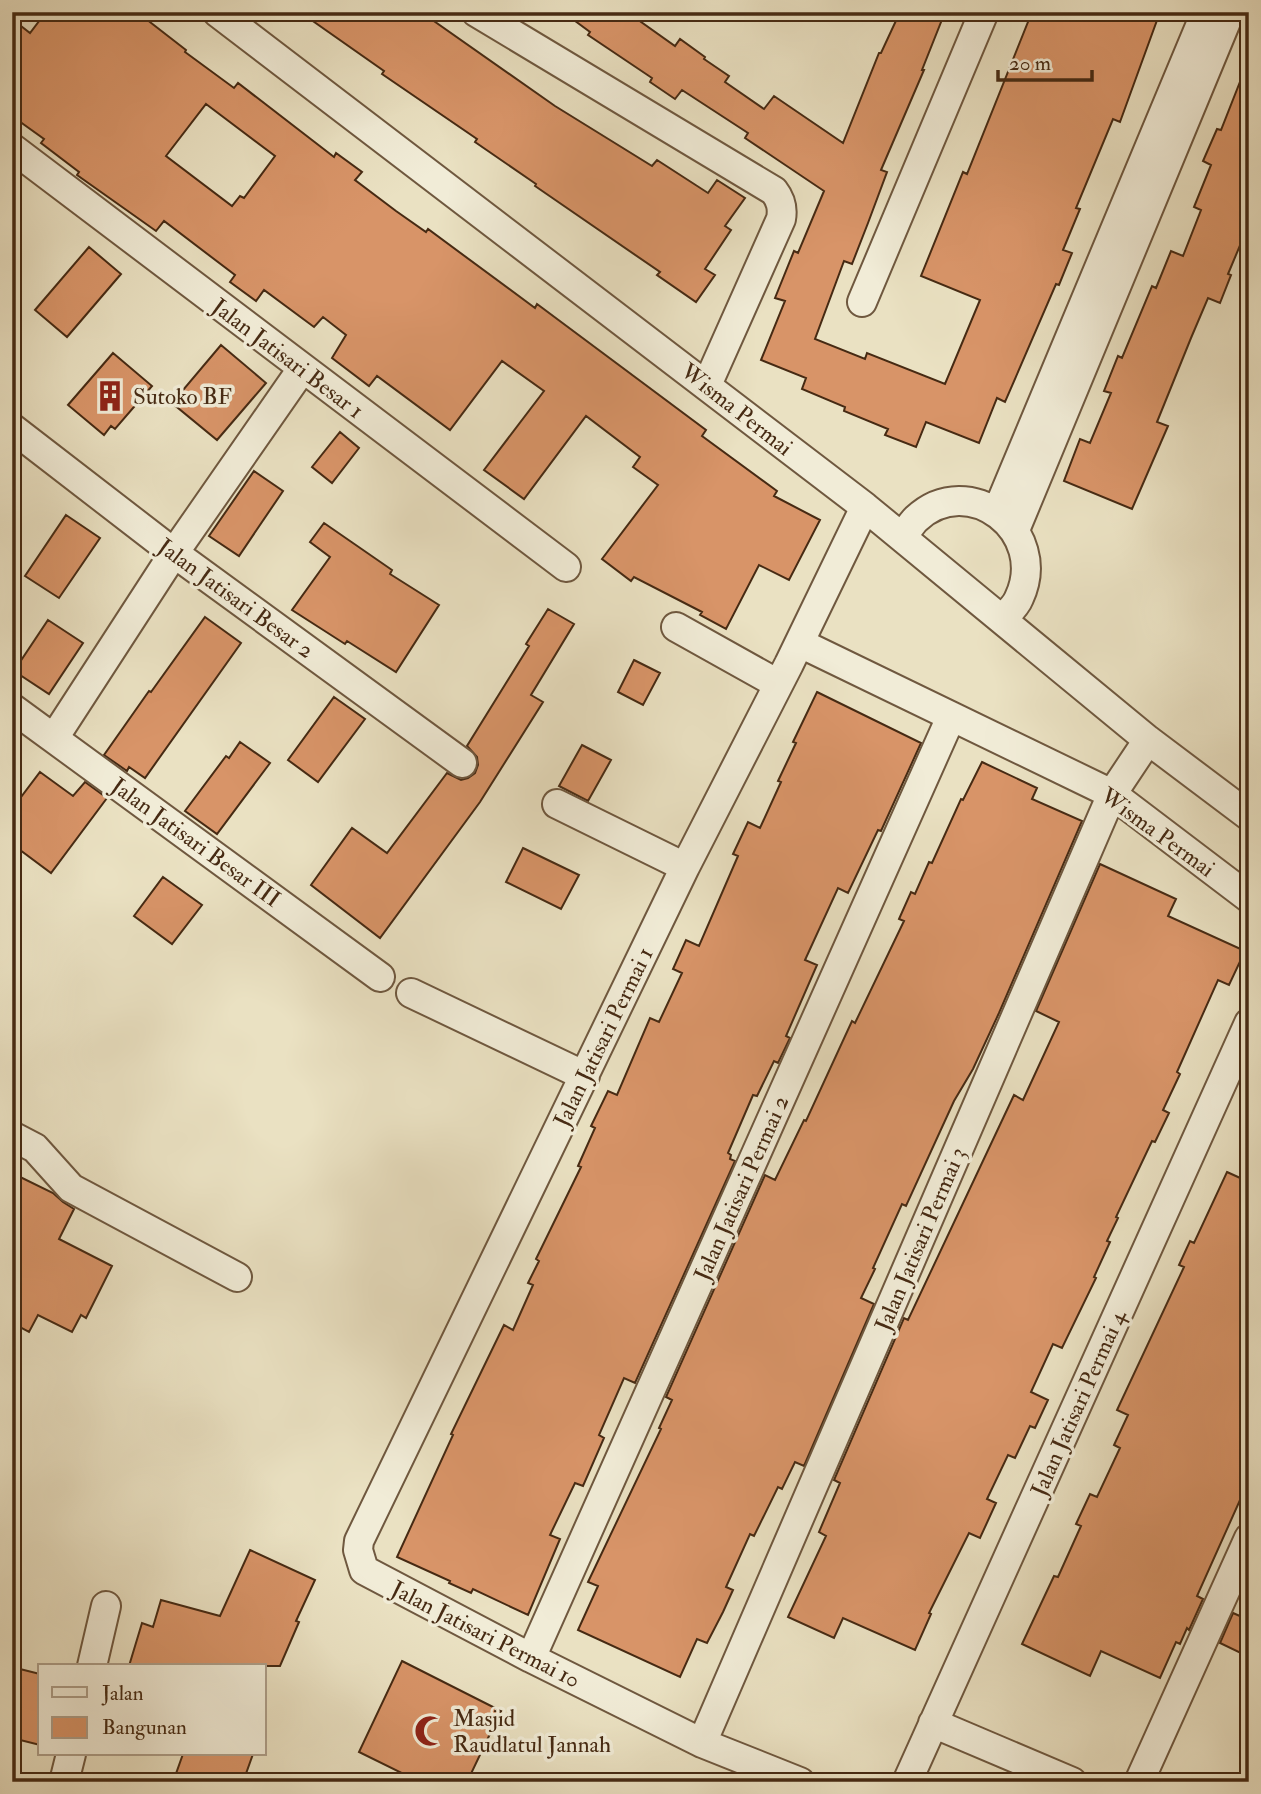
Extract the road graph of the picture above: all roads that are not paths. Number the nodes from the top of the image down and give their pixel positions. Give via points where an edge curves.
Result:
1 (217, 12) edge
2 (476, 12) edge
3 (984, 12) edge
4 (1206, 12) edge
5 (1230, 12) edge
6 (12, 148) edge
7 (1146, 187) junction
8 (862, 302) dead end
9 (302, 369) junction
10 (707, 385) junction
11 (12, 428) edge
12 (865, 507) junction
13 (1006, 521) junction
14 (902, 537) junction
15 (174, 554) junction
16 (566, 567) dead end
17 (1002, 619) junction
18 (676, 626) dead end
19 (800, 643) junction
20 (778, 684) junction
21 (12, 708) edge
22 (951, 718) junction
23 (54, 738) junction
24 (1148, 740) junction
25 (462, 763) dead end
26 (1112, 794) junction
27 (557, 804) dead end
28 (1249, 816) edge
29 (685, 867) junction
30 (1249, 898) edge
31 (380, 977) dead end
32 (411, 993) dead end
33 (1249, 1023) edge
34 (584, 1076) junction
35 (12, 1136) edge
36 (237, 1277) dead end
37 (1249, 1538) edge
38 (364, 1570) joint
39 (106, 1606) dead end
40 (531, 1658) junction
41 (92, 1664) edge
42 (933, 1723) junction
43 (702, 1743) junction
44 (70, 1756) edge
45 (64, 1782) edge
46 (800, 1782) edge
47 (907, 1782) edge
48 (1072, 1782) edge
49 (1139, 1782) edge

1 - 10 street, Wisma Permai
2 - 10 street via 779,197 781,219
3 - 8 street
4 - 7 street
5 - 7 street
6 - 9 street, Jalan Jatisari Besar 1
7 - 13 street
9 - 15 street
9 - 16 street, Jalan Jatisari Besar 1
10 - 12 street, Wisma Permai
11 - 15 street, Jalan Jatisari Besar 2
12 - 14 street, Wisma Permai
12 - 19 street, Jalan Jatisari Permai 1
13 - 14 street via 978,503 956,502 934,507 916,519
13 - 17 street via 1025,552 1026,577 1018,600
14 - 17 street, Wisma Permai
15 - 23 street
15 - 25 street, Jalan Jatisari Besar 2
17 - 24 street, Wisma Permai
18 - 20 street
19 - 20 street, Jalan Jatisari Permai 1
19 - 22 street, Wisma Permai
20 - 29 street, Jalan Jatisari Permai 1
21 - 23 street, Jalan Jatisari Besar III
22 - 26 street, Wisma Permai
22 - 40 street, Jalan Jatisari Permai 2
23 - 31 street, Jalan Jatisari Besar III
24 - 26 street, Jalan Jatisari Permai 3
24 - 28 street, Wisma Permai
26 - 30 street, Wisma Permai
26 - 43 street, Jalan Jatisari Permai 3
27 - 29 street
29 - 34 street, Jalan Jatisari Permai 1
32 - 34 street
33 - 42 street, Jalan Jatisari Permai 4
34 - 38 street, Jalan Jatisari Permai 1 via 359,1541
35 - 36 street via 35,1148 71,1188
37 - 49 street
38 - 40 street, Jalan Jatisari Permai 10
39 - 41 street
40 - 43 street, Jalan Jatisari Permai 10
42 - 47 street, Jalan Jatisari Permai 4
42 - 48 street
43 - 46 street, Jalan Jatisari Permai 10
44 - 45 street

